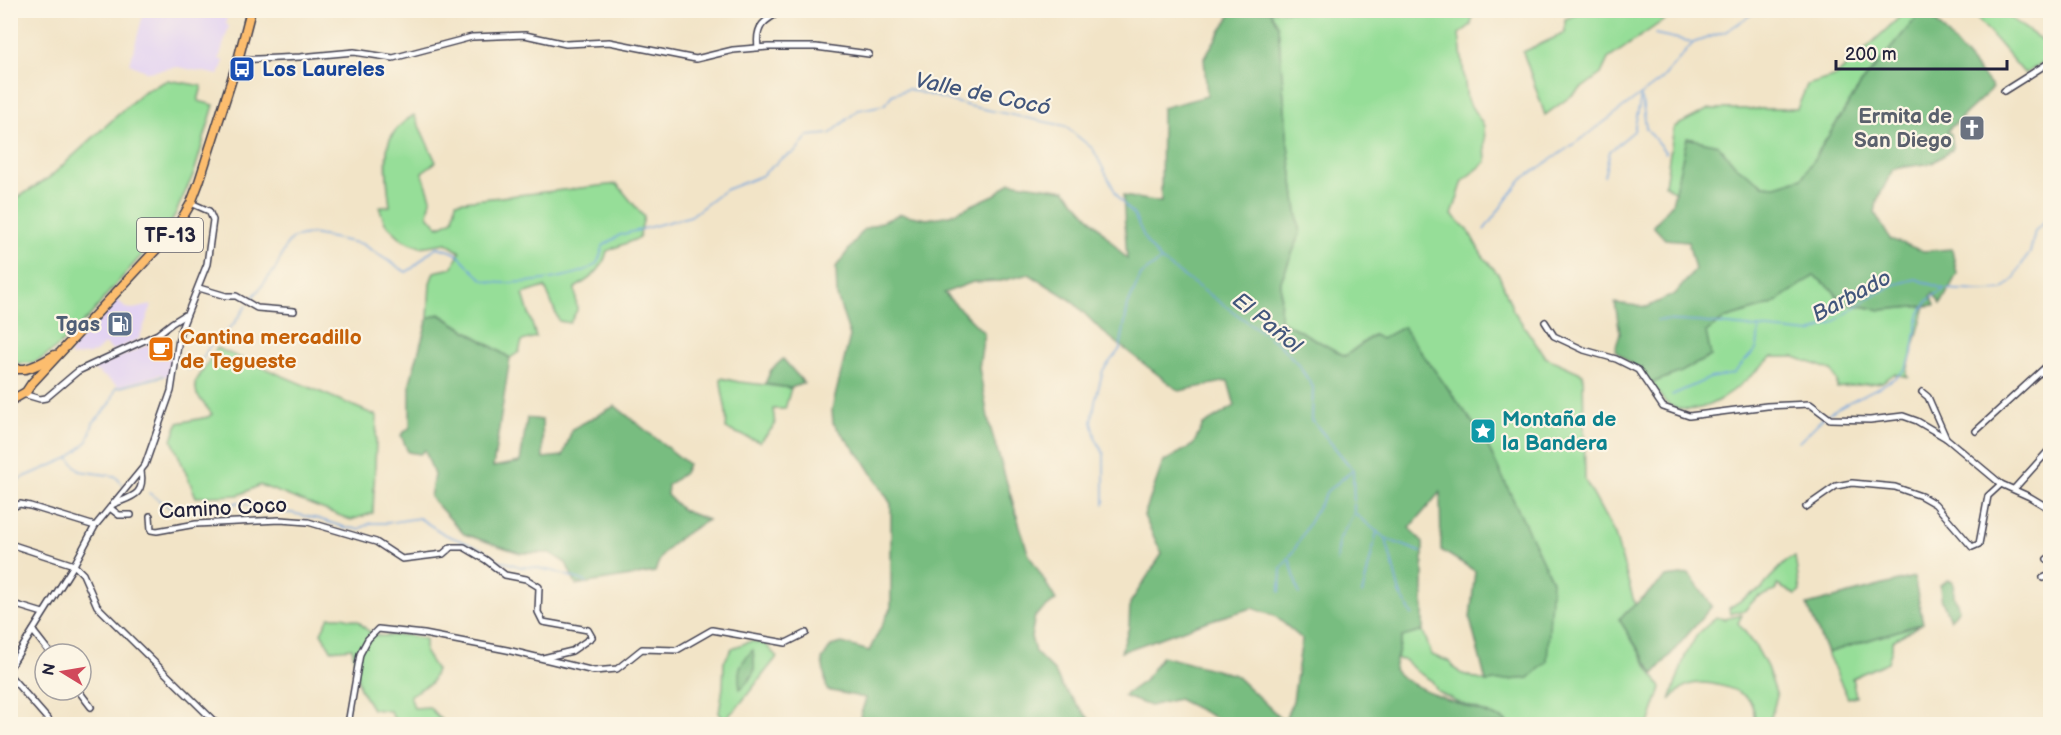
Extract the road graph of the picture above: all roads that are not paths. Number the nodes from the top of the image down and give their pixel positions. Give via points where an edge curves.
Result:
1 (250, 10) edge
2 (783, 10) edge
3 (758, 47) junction
4 (869, 54) dead end
5 (238, 60) junction
6 (2050, 62) edge
7 (2004, 91) dead end
8 (191, 203) junction
9 (199, 288) junction
10 (294, 311) dead end
11 (185, 315) junction
12 (1545, 322) dead end
13 (67, 345) junction
14 (2050, 363) edge
15 (16, 369) edge
16 (2041, 372) junction
17 (2050, 380) edge
18 (32, 383) junction
19 (10, 389) edge
20 (1922, 392) dead end
21 (21, 393) junction
22 (10, 401) edge
23 (1976, 431) dead end
24 (1946, 438) junction
25 (2050, 449) edge
26 (141, 471) junction
27 (2001, 484) junction
28 (2014, 489) junction
29 (111, 506) junction
30 (1806, 507) dead end
31 (10, 508) edge
32 (2050, 509) edge
33 (131, 515) dead end
34 (150, 516) dead end
35 (95, 526) junction
36 (10, 544) edge
37 (74, 565) junction
38 (2050, 574) edge
39 (2043, 578) dead end
40 (10, 603) edge
41 (44, 613) junction
42 (33, 631) junction
43 (806, 633) dead end
44 (42, 642) edge
45 (543, 658) junction
46 (10, 667) edge
47 (10, 676) edge
48 (86, 702) edge
49 (90, 707) dead end
50 (52, 724) edge
51 (217, 724) edge
52 (348, 724) edge

1 - 5 main road, TF-13
2 - 3 street via 760,27
3 - 4 street via 816,47
3 - 5 street via 696,59 609,42 566,44 525,35 472,37 393,58 354,52
5 - 8 main road, TF-13
6 - 7 street
8 - 9 street via 209,211 213,220
8 - 13 main road, TF-13 via 177,227
9 - 10 street via 236,296 257,308
9 - 11 street
11 - 21 street via 158,334 78,371 46,398
11 - 26 street via 171,391
12 - 24 street via 1554,336 1638,370 1663,407 1689,416 1810,404 1830,419 1903,416
13 - 15 main road, TF-13 via 52,357
13 - 18 main road, TF-13
14 - 16 street
15 - 18 main road, TF-13 via 30,373
16 - 17 street
16 - 23 street
18 - 21 main road, TF-13
19 - 21 main road
20 - 24 street
21 - 22 main road, TF-13
24 - 27 street
25 - 28 street
26 - 29 street
26 - 29 street via 141,489 136,495
27 - 28 street
27 - 30 street via 1988,495 1979,544 1972,547 1935,504 1895,487 1852,483 1836,486
28 - 32 street
29 - 33 street, Camino Coco via 119,515
29 - 35 street
31 - 35 street via 30,506
34 - 45 street, Camino Coco via 151,530 157,531 196,525 308,522 376,542 402,559 464,547 505,575 539,587 538,612 543,622 588,630 592,637 572,651
35 - 37 street
36 - 37 street
37 - 41 street
37 - 51 street via 83,574 97,606
38 - 39 street
40 - 41 street
41 - 42 street
42 - 44 street
42 - 46 street
43 - 45 street via 786,643 712,630 677,650 642,648 617,669 594,670
45 - 52 street via 424,634 378,629 360,654
47 - 50 street
48 - 49 street

